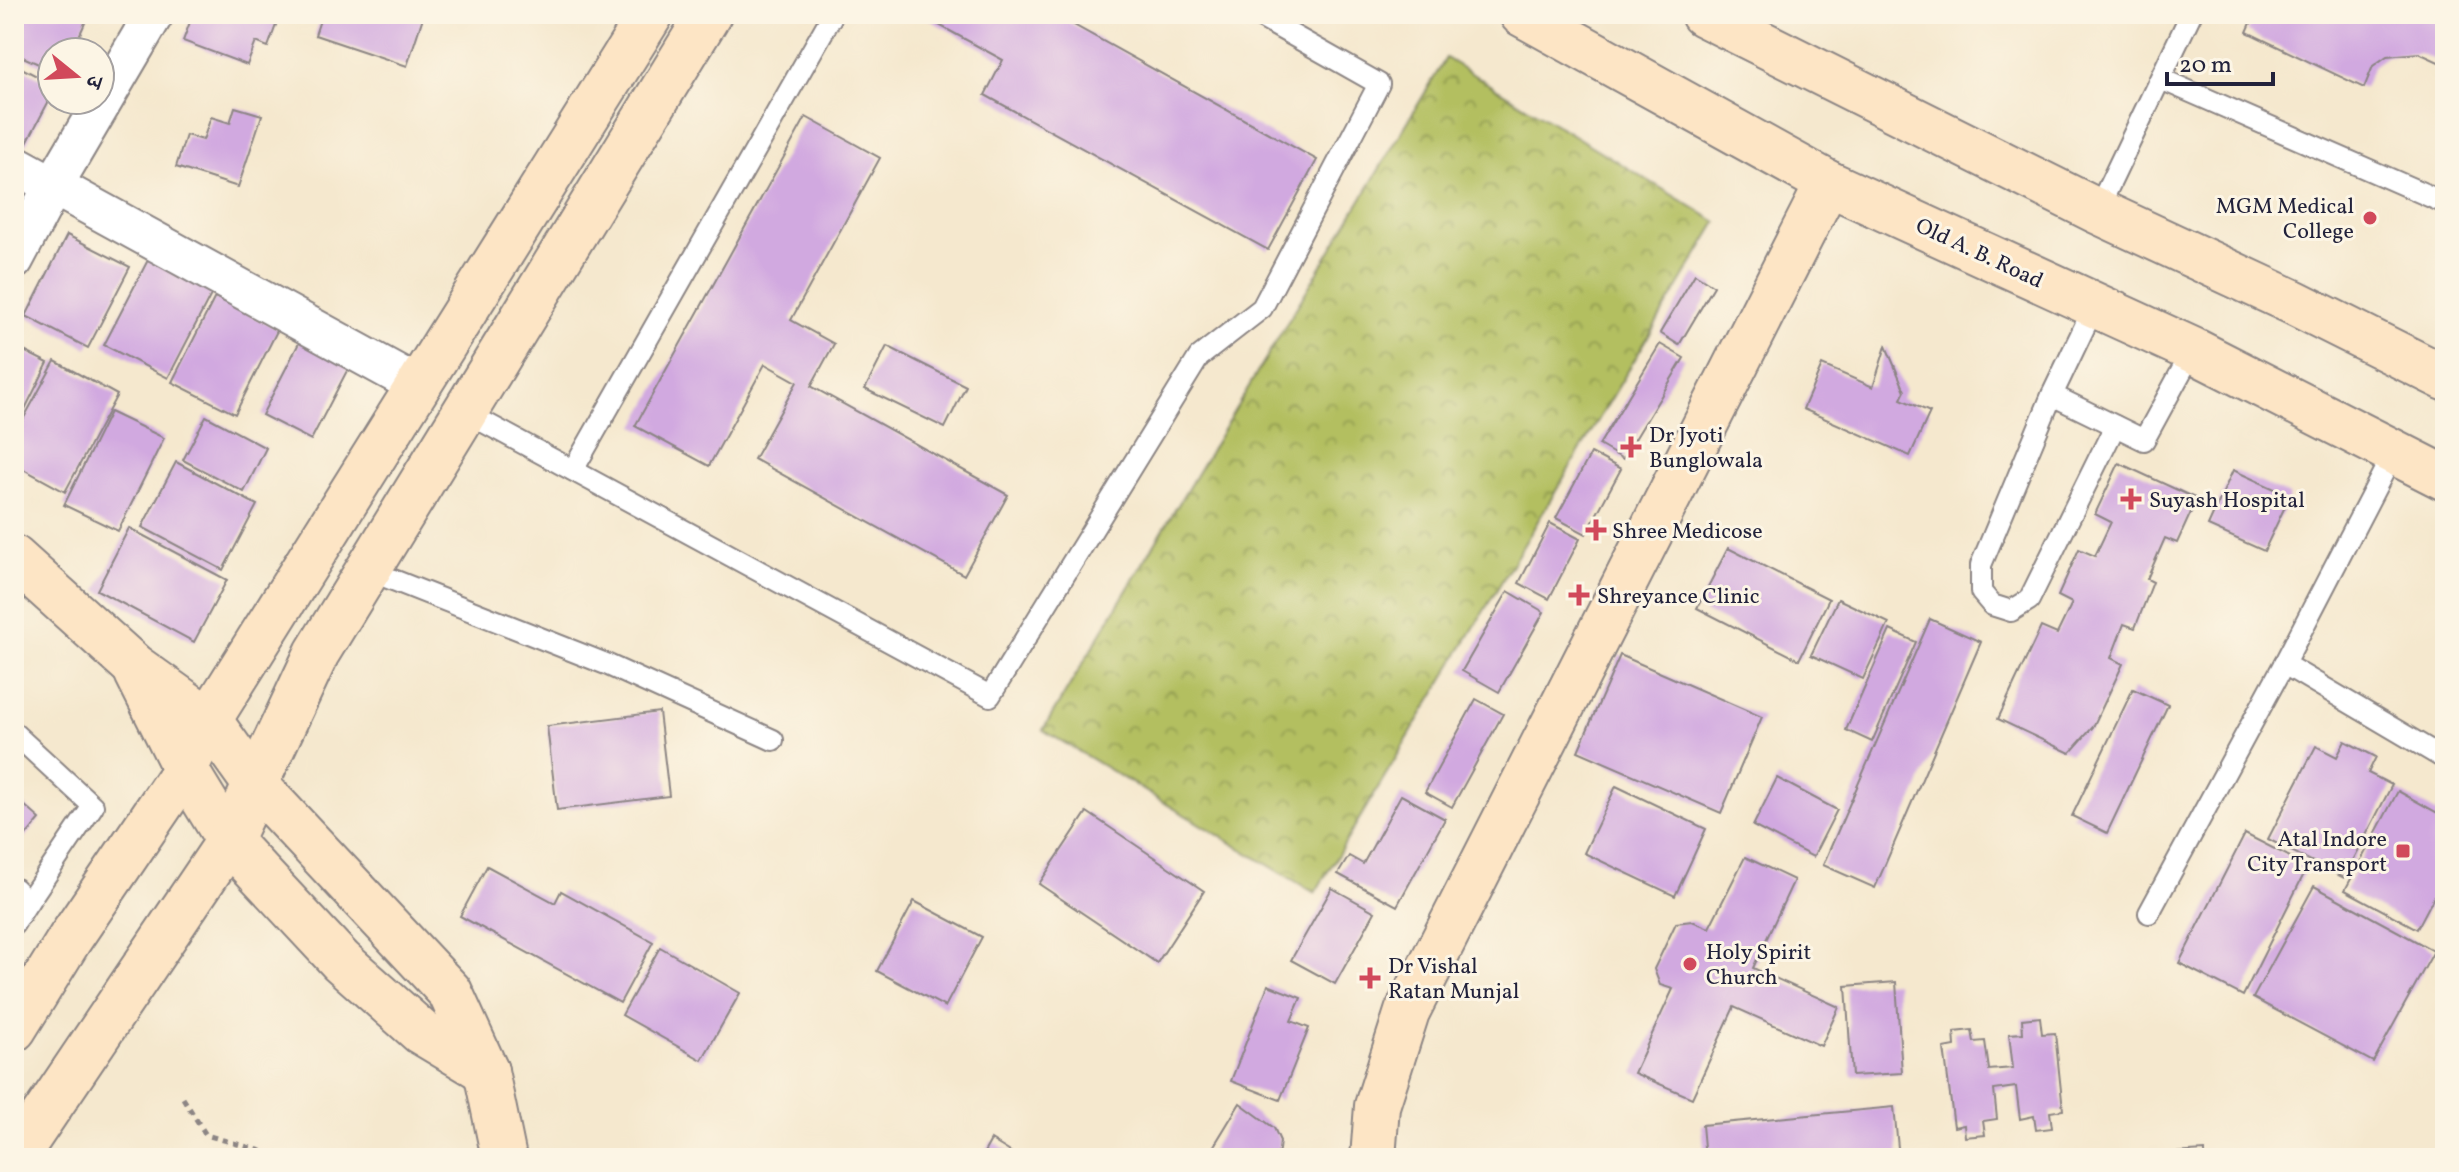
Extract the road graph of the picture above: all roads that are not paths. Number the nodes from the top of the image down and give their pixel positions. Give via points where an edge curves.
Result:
1 (154, 14) edge
2 (651, 14) edge
3 (709, 14) edge
4 (833, 14) edge
5 (1255, 14) edge
6 (1522, 14) edge
7 (1703, 14) edge
8 (2191, 14) edge
9 (2161, 79) junction
10 (14, 164) edge
11 (1828, 183) junction
12 (53, 186) junction
13 (2445, 203) edge
14 (2097, 211) junction
15 (14, 260) edge
16 (2095, 305) junction
17 (2193, 350) junction
18 (2445, 378) edge
19 (419, 386) junction
20 (2052, 395) junction
21 (465, 412) junction
22 (2115, 426) junction
23 (2394, 452) junction
24 (573, 470) junction
25 (2445, 478) edge
26 (14, 558) edge
27 (368, 570) junction
28 (2284, 664) junction
29 (135, 667) junction
30 (209, 720) junction
31 (14, 733) edge
32 (773, 740) dead end
33 (2445, 759) edge
34 (185, 769) junction
35 (254, 783) junction
36 (229, 841) junction
37 (21, 895) edge
38 (2149, 913) dead end
39 (14, 924) edge
40 (14, 1029) edge
41 (486, 1071) junction
42 (15, 1158) edge
43 (504, 1158) edge
44 (1373, 1158) edge

1 - 12 street
2 - 19 main road
3 - 21 main road
4 - 24 lane
5 - 24 lane via 1379,84 1262,308 1199,357 990,696
6 - 11 main road, Old A. B. Road
7 - 14 main road
8 - 9 lane
9 - 13 lane
9 - 14 lane
10 - 12 street
11 - 16 main road, Old A. B. Road
11 - 44 main road via 1407,1012 1377,1106
12 - 15 street
12 - 19 street
14 - 18 main road
16 - 17 main road, Old A. B. Road
16 - 20 lane
17 - 22 lane via 2144,440
17 - 23 main road, Old A. B. Road
19 - 30 main road
20 - 22 lane
20 - 22 lane via 1981,565 1981,592 1992,605 2011,611 2029,600
21 - 24 lane
21 - 27 main road
23 - 25 main road, Old A. B. Road
23 - 28 lane
26 - 29 main road
27 - 32 lane via 606,664
27 - 35 main road via 317,653
28 - 33 lane
28 - 38 lane
29 - 30 main road
29 - 34 main road
30 - 34 main road
30 - 35 main road
31 - 37 lane via 93,806
34 - 36 main road
34 - 40 main road
35 - 36 main road
35 - 41 main road via 450,992
36 - 41 main road via 341,961 421,1032
36 - 42 main road
37 - 39 lane
41 - 43 main road

